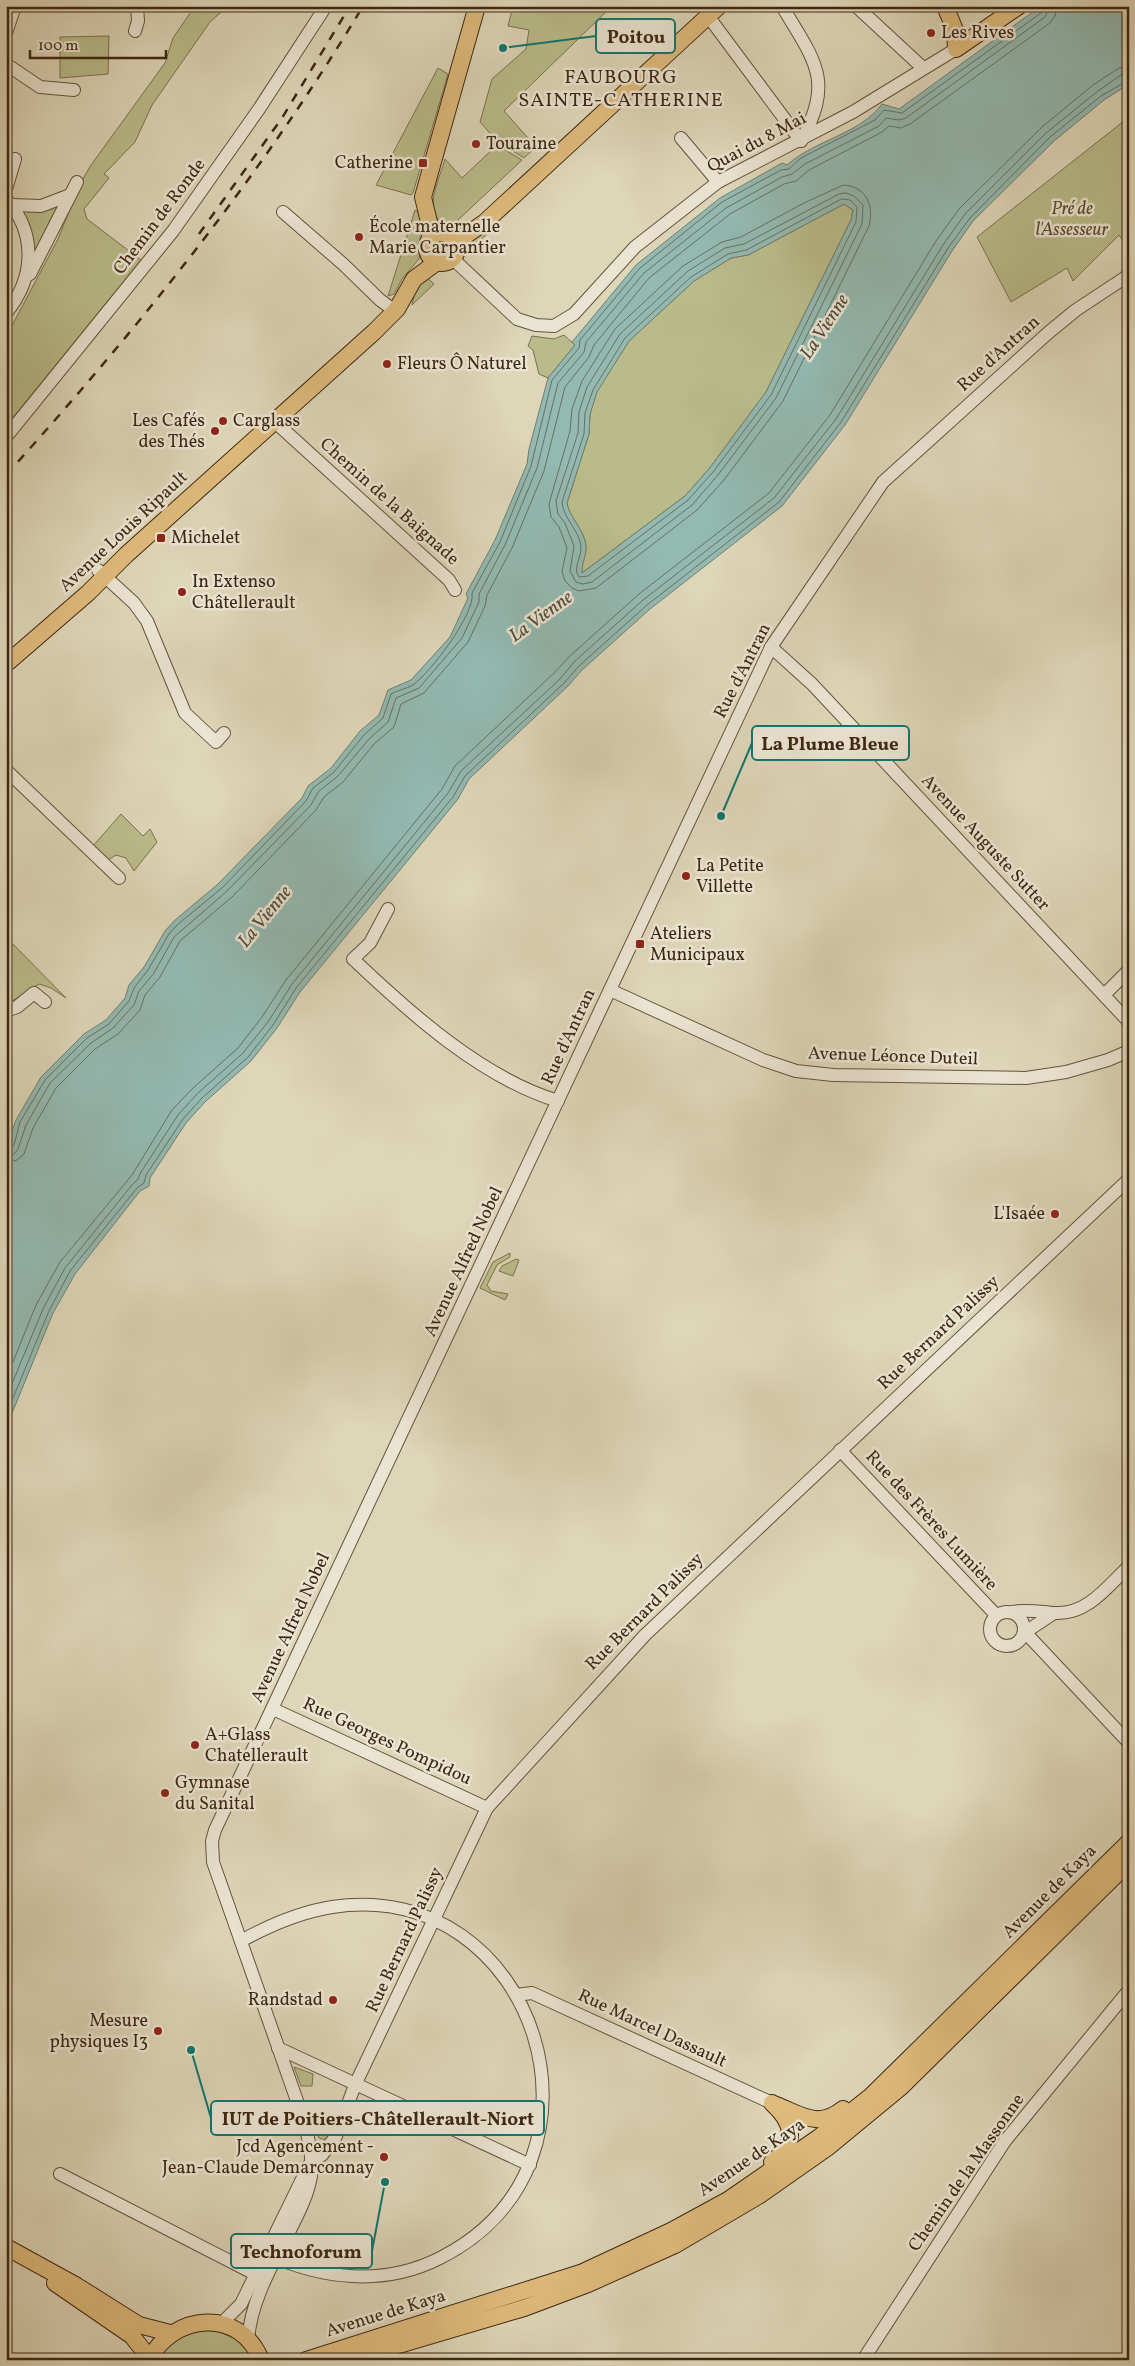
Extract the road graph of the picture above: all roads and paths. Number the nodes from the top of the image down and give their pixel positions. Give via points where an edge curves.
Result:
1 (15, 6) edge
2 (137, 6) edge
3 (326, 6) edge
4 (477, 6) edge
5 (782, 6) edge
6 (856, 6) edge
7 (945, 6) edge
8 (1019, 6) edge
9 (711, 9) edge
10 (135, 31) dead end
11 (6, 33) edge
12 (956, 49) junction
13 (6, 64) edge
14 (923, 68) junction
15 (74, 90) dead end
16 (681, 138) dead end
17 (801, 140) junction
18 (15, 159) dead end
19 (77, 182) dead end
20 (718, 182) junction
21 (6, 189) edge
22 (70, 195) junction
23 (9, 202) edge
24 (283, 212) dead end
25 (442, 247) junction
26 (1129, 275) edge
27 (26, 281) junction
28 (392, 309) junction
29 (6, 313) edge
30 (274, 421) junction
31 (6, 437) edge
32 (101, 573) junction
33 (455, 590) dead end
34 (771, 647) junction
35 (6, 652) edge
36 (6, 664) edge
37 (224, 734) dead end
38 (6, 770) edge
39 (119, 878) dead end
40 (388, 908) dead end
41 (1129, 970) edge
42 (610, 990) junction
43 (1104, 995) junction
44 (45, 1002) dead end
45 (6, 1011) edge
46 (1129, 1022) edge
47 (1129, 1051) edge
48 (558, 1101) junction
49 (546, 1126) joint
50 (1129, 1179) edge
51 (840, 1450) junction
52 (1129, 1566) edge
53 (1012, 1612) junction
54 (1054, 1613) junction
55 (996, 1615) junction
56 (1024, 1631) junction
57 (272, 1708) junction
58 (1129, 1742) edge
59 (486, 1808) junction
60 (1129, 1842) edge
61 (1129, 1862) edge
62 (433, 1921) junction
63 (241, 1941) junction
64 (1129, 1990) edge
65 (516, 1995) junction
66 (924, 2046) junction
67 (278, 2048) junction
68 (355, 2085) junction
69 (772, 2103) junction
70 (311, 2161) junction
71 (530, 2165) junction
72 (60, 2174) dead end
73 (12, 2251) edge
74 (271, 2256) junction
75 (583, 2272) junction
76 (255, 2274) junction
77 (221, 2324) junction
78 (170, 2333) junction
79 (248, 2340) junction
80 (150, 2359) edge
81 (262, 2359) edge
82 (306, 2360) edge
83 (348, 2360) edge
84 (863, 2360) edge

1 - 11 street
2 - 10 street
3 - 31 street, Chemin de Ronde via 238,140 168,238
4 - 25 main road via 423,197 427,215
5 - 17 street via 813,58 819,80 815,113
6 - 14 street
7 - 12 main road via 956,30
8 - 12 main road
9 - 17 street
9 - 25 main road, Avenue Louis Ripault via 485,222
12 - 14 street, Quai du 8 Mai
13 - 15 street via 40,87
14 - 17 street, Quai du 8 Mai
16 - 20 street
17 - 20 street, Quai du 8 Mai
18 - 21 street
19 - 22 street
20 - 25 street, Quai du 8 Mai via 635,247 574,314 554,326 517,319
22 - 23 street via 41,206
22 - 27 street
23 - 27 street via 24,230 28,248
24 - 28 street
25 - 28 main road, Avenue Louis Ripault
26 - 34 street, Rue d'Antran via 1048,333 892,472
27 - 29 street
28 - 30 main road, Avenue Louis Ripault
28 - 32 main road, Avenue Louis Ripault
30 - 32 main road, Avenue Louis Ripault
30 - 33 street, Chemin de la Baignade via 449,580
32 - 35 main road, Avenue Louis Ripault
32 - 36 main road, Avenue Louis Ripault via 88,593
32 - 37 street via 134,603 147,621 188,717 216,742
34 - 42 street, Rue d'Antran
34 - 43 street, Avenue Auguste Sutter via 812,684
38 - 39 street
40 - 48 street via 370,943 353,959 401,1003 477,1061 528,1090
41 - 43 street
42 - 47 street, Avenue Léonce Duteil via 763,1060 796,1071 1026,1078 1066,1072
42 - 48 street, Rue d'Antran
43 - 46 street, Avenue Auguste Sutter
44 - 45 street via 34,993 17,1007
48 - 49 street, Rue d'Antran
49 - 57 street, Avenue Alfred Nobel
50 - 51 street, Rue Bernard Palissy
51 - 55 street, Rue des Frères Lumière
51 - 59 street, Rue Bernard Palissy via 622,1658
52 - 54 street via 1080,1610
53 - 54 street
53 - 55 street
53 - 56 street via 1023,1621
54 - 56 street
55 - 56 street via 990,1631 999,1644 1015,1644
56 - 58 street
57 - 59 street, Rue Georges Pompidou
57 - 63 street, Avenue Alfred Nobel via 212,1841 213,1862
59 - 62 street, Rue Bernard Palissy
60 - 66 main road, Avenue de Kaya
61 - 83 main road, Avenue de Kaya via 901,2087 827,2148 760,2195 675,2245 588,2284 524,2308
62 - 63 street via 385,1908 332,1907 283,1922
62 - 65 street via 472,1944 500,1972
62 - 68 street, Rue Bernard Palissy
63 - 67 street, Avenue Alfred Nobel
64 - 84 street, Chemin de la Massonne via 1005,2141
65 - 69 street, Rue Marcel Dassault via 532,1993
65 - 71 street via 537,2040 544,2081 542,2114
66 - 69 main road via 827,2119 808,2118
66 - 75 main road, Avenue de Kaya via 852,2112 753,2184 671,2231
67 - 68 street
67 - 70 street, Avenue Alfred Nobel via 302,2115
68 - 70 street, Rue Bernard Palissy via 336,2136 322,2155
68 - 71 street
69 - 75 main road via 784,2114 790,2128 789,2141 781,2155 722,2196
70 - 74 street, Avenue Alfred Nobel via 304,2201
71 - 74 street via 510,2200 485,2228 430,2264 401,2273 362,2277 314,2272
72 - 76 street
73 - 78 main road via 78,2286 139,2325
73 - 80 main road via 132,2336
74 - 76 street, Avenue Alfred Nobel
74 - 79 street, Avenue Alfred Nobel via 253,2308
75 - 82 main road, Avenue de Kaya
76 - 77 street, Avenue Alfred Nobel via 241,2304
77 - 78 main road via 194,2323
77 - 79 main road
78 - 80 main road
79 - 81 main road

